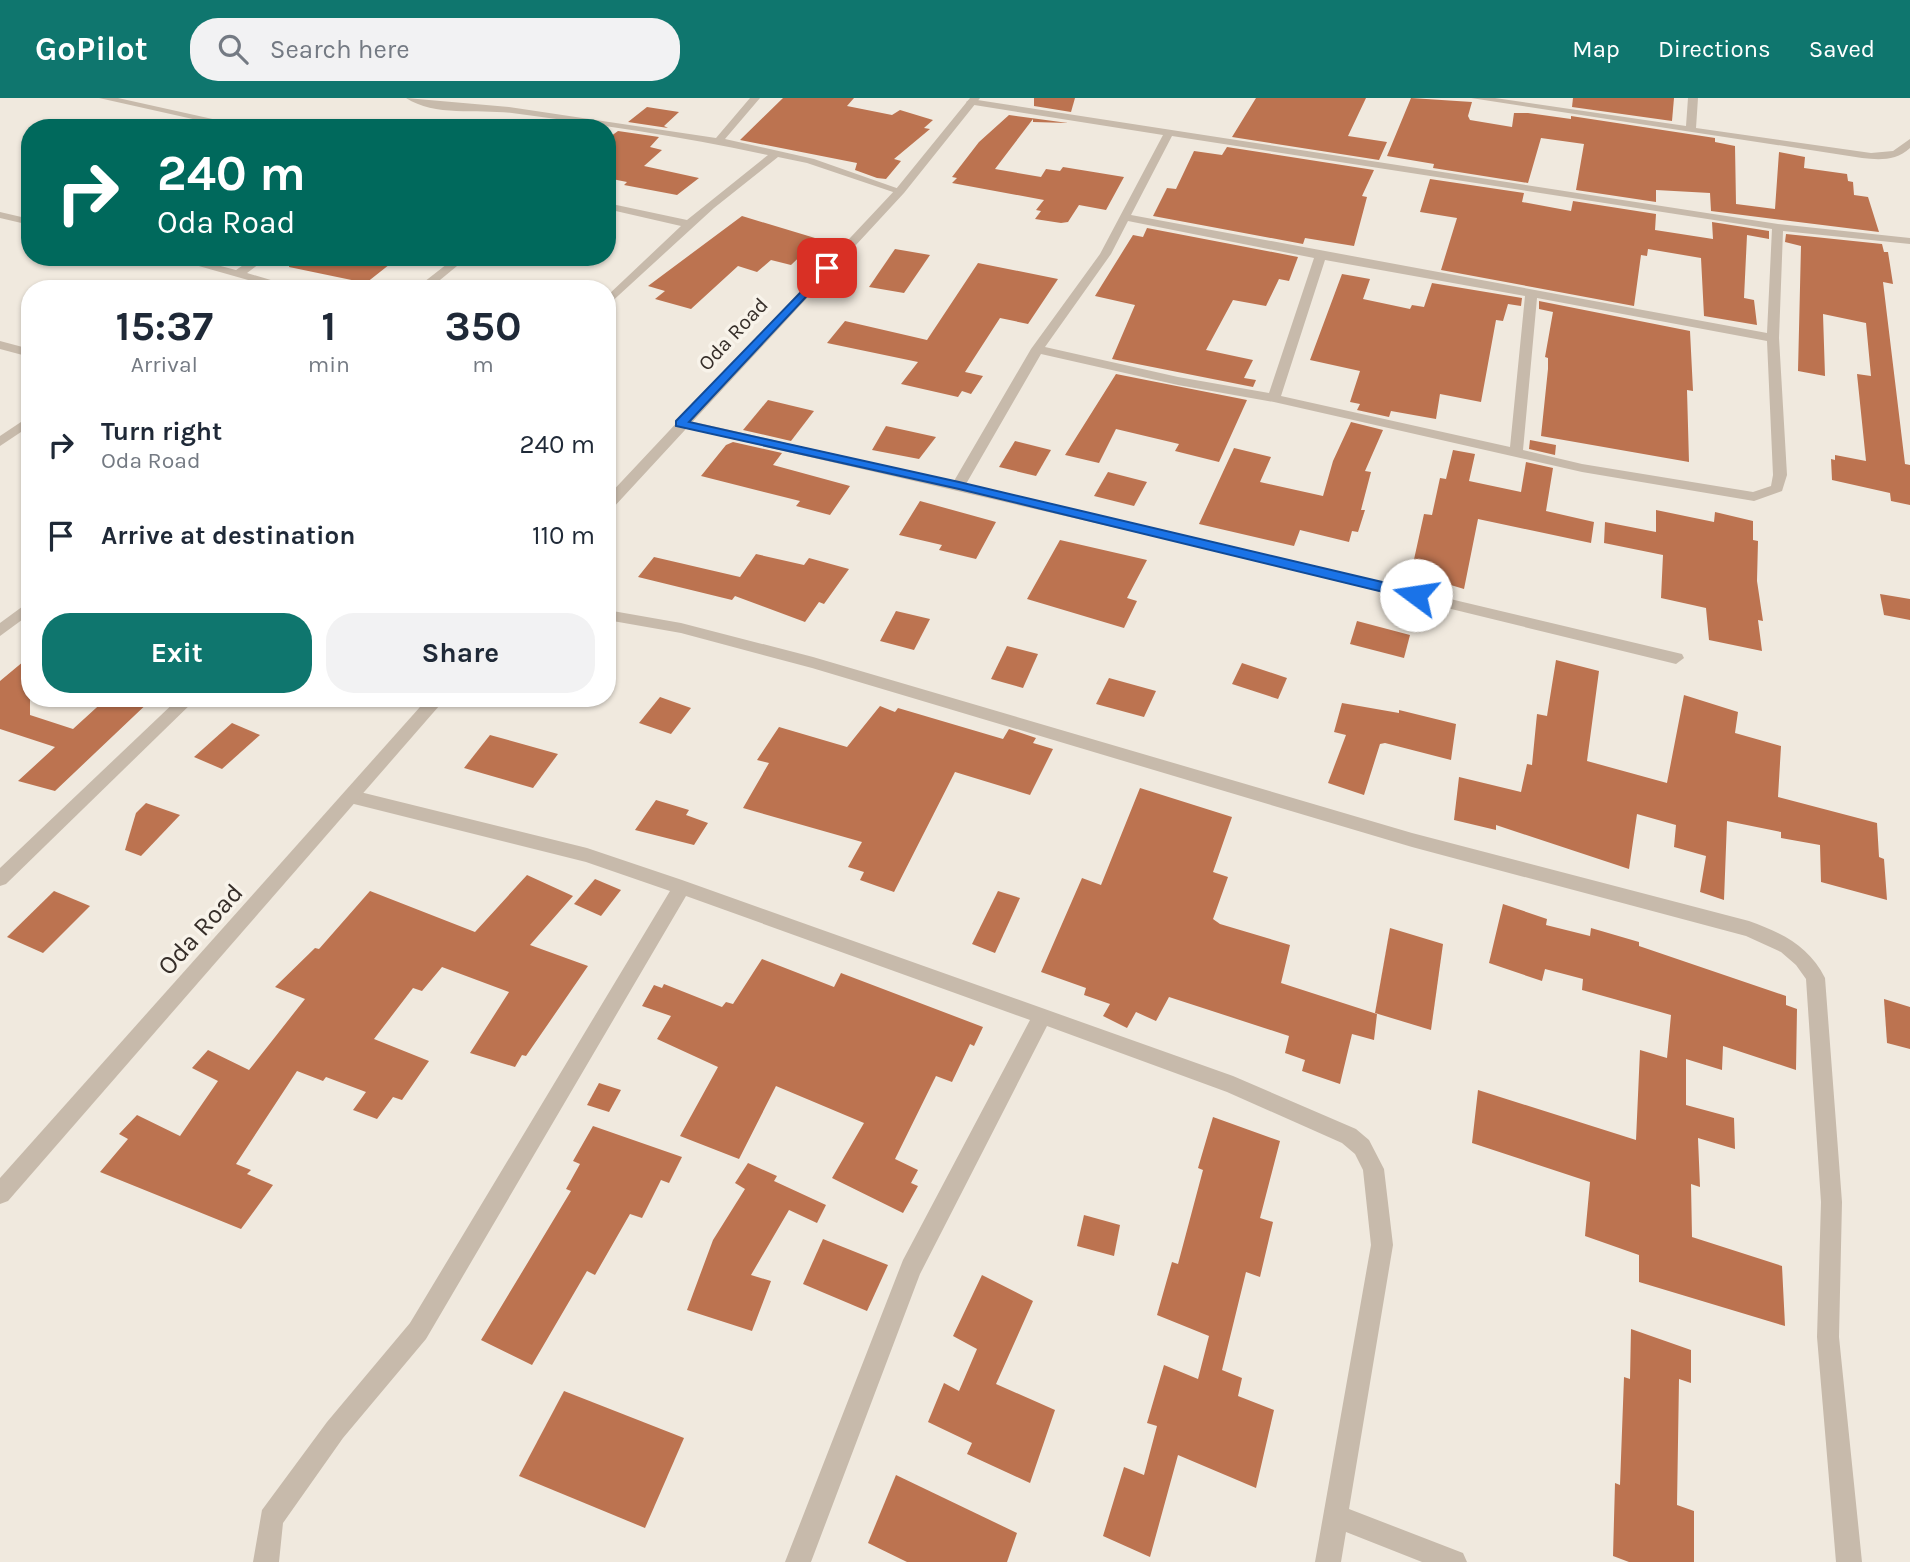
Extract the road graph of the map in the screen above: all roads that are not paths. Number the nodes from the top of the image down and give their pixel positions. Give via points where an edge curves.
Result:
1 (104, 98) edge
2 (411, 98) edge
3 (755, 98) edge
4 (1476, 98) edge
5 (1693, 98) edge
6 (1492, 99) edge
7 (973, 100) edge
8 (205, 119) edge
9 (570, 119) edge
10 (616, 126) edge
11 (1690, 130) junction
12 (1169, 133) junction
13 (718, 141) junction
14 (1910, 142) edge
15 (777, 153) junction
16 (900, 191) junction
17 (616, 208) edge
18 (0, 215) edge
19 (1124, 216) junction
20 (21, 220) edge
21 (689, 224) junction
22 (1779, 227) junction
23 (1910, 241) edge
24 (1320, 257) junction
25 (207, 266) edge
26 (250, 266) edge
27 (451, 266) edge
28 (239, 274) junction
29 (261, 280) edge
30 (433, 280) edge
31 (616, 294) edge
32 (1531, 294) junction
33 (1773, 338) junction
34 (0, 345) edge
35 (1037, 349) junction
36 (21, 351) edge
37 (1274, 398) junction
38 (681, 423) junction
39 (21, 427) edge
40 (0, 442) edge
41 (1516, 452) junction
42 (959, 485) junction
43 (616, 496) edge
44 (21, 614) edge
45 (616, 617) edge
46 (0, 631) edge
47 (1676, 658) dead end
48 (180, 707) edge
49 (430, 707) edge
50 (352, 797) junction
51 (0, 880) edge
52 (682, 887) junction
53 (1042, 1016) junction
54 (0, 1195) edge
55 (1336, 1516) junction
56 (266, 1562) edge
57 (798, 1562) edge
58 (1328, 1562) edge
59 (1454, 1562) edge
60 (1849, 1562) edge

1 - 8 street
2 - 9 street via 442,106
3 - 13 street
4 - 6 street
5 - 11 street
6 - 11 street
7 - 12 street
7 - 16 street, Oda Road
10 - 13 street
11 - 14 street via 1893,156
12 - 19 street
12 - 22 street
13 - 15 street
15 - 16 street
15 - 21 street
16 - 38 street, Oda Road
17 - 21 street
18 - 20 street
19 - 24 street
19 - 35 street via 1093,273
21 - 31 street
22 - 23 street
22 - 33 street
24 - 32 street
24 - 37 street
25 - 28 street
26 - 28 street
27 - 30 street
28 - 29 street
32 - 33 street
32 - 41 street
33 - 41 street via 1777,488 1754,497
34 - 36 street
35 - 37 street
35 - 42 street
37 - 41 street
38 - 42 street
38 - 43 street, Oda Road
39 - 40 street
42 - 47 street
44 - 46 street
45 - 60 street via 681,628 813,663 1412,840 1749,929 1796,951 1815,978 1827,1116 1829,1337
48 - 51 street
49 - 50 street, Oda Road
50 - 52 street via 587,855
50 - 54 street, Oda Road
52 - 53 street
52 - 56 street via 418,1331 335,1430 271,1519
53 - 55 street via 1233,1085 1349,1136 1362,1147 1373,1170 1382,1245
53 - 57 street via 911,1268
55 - 58 street
55 - 59 street

